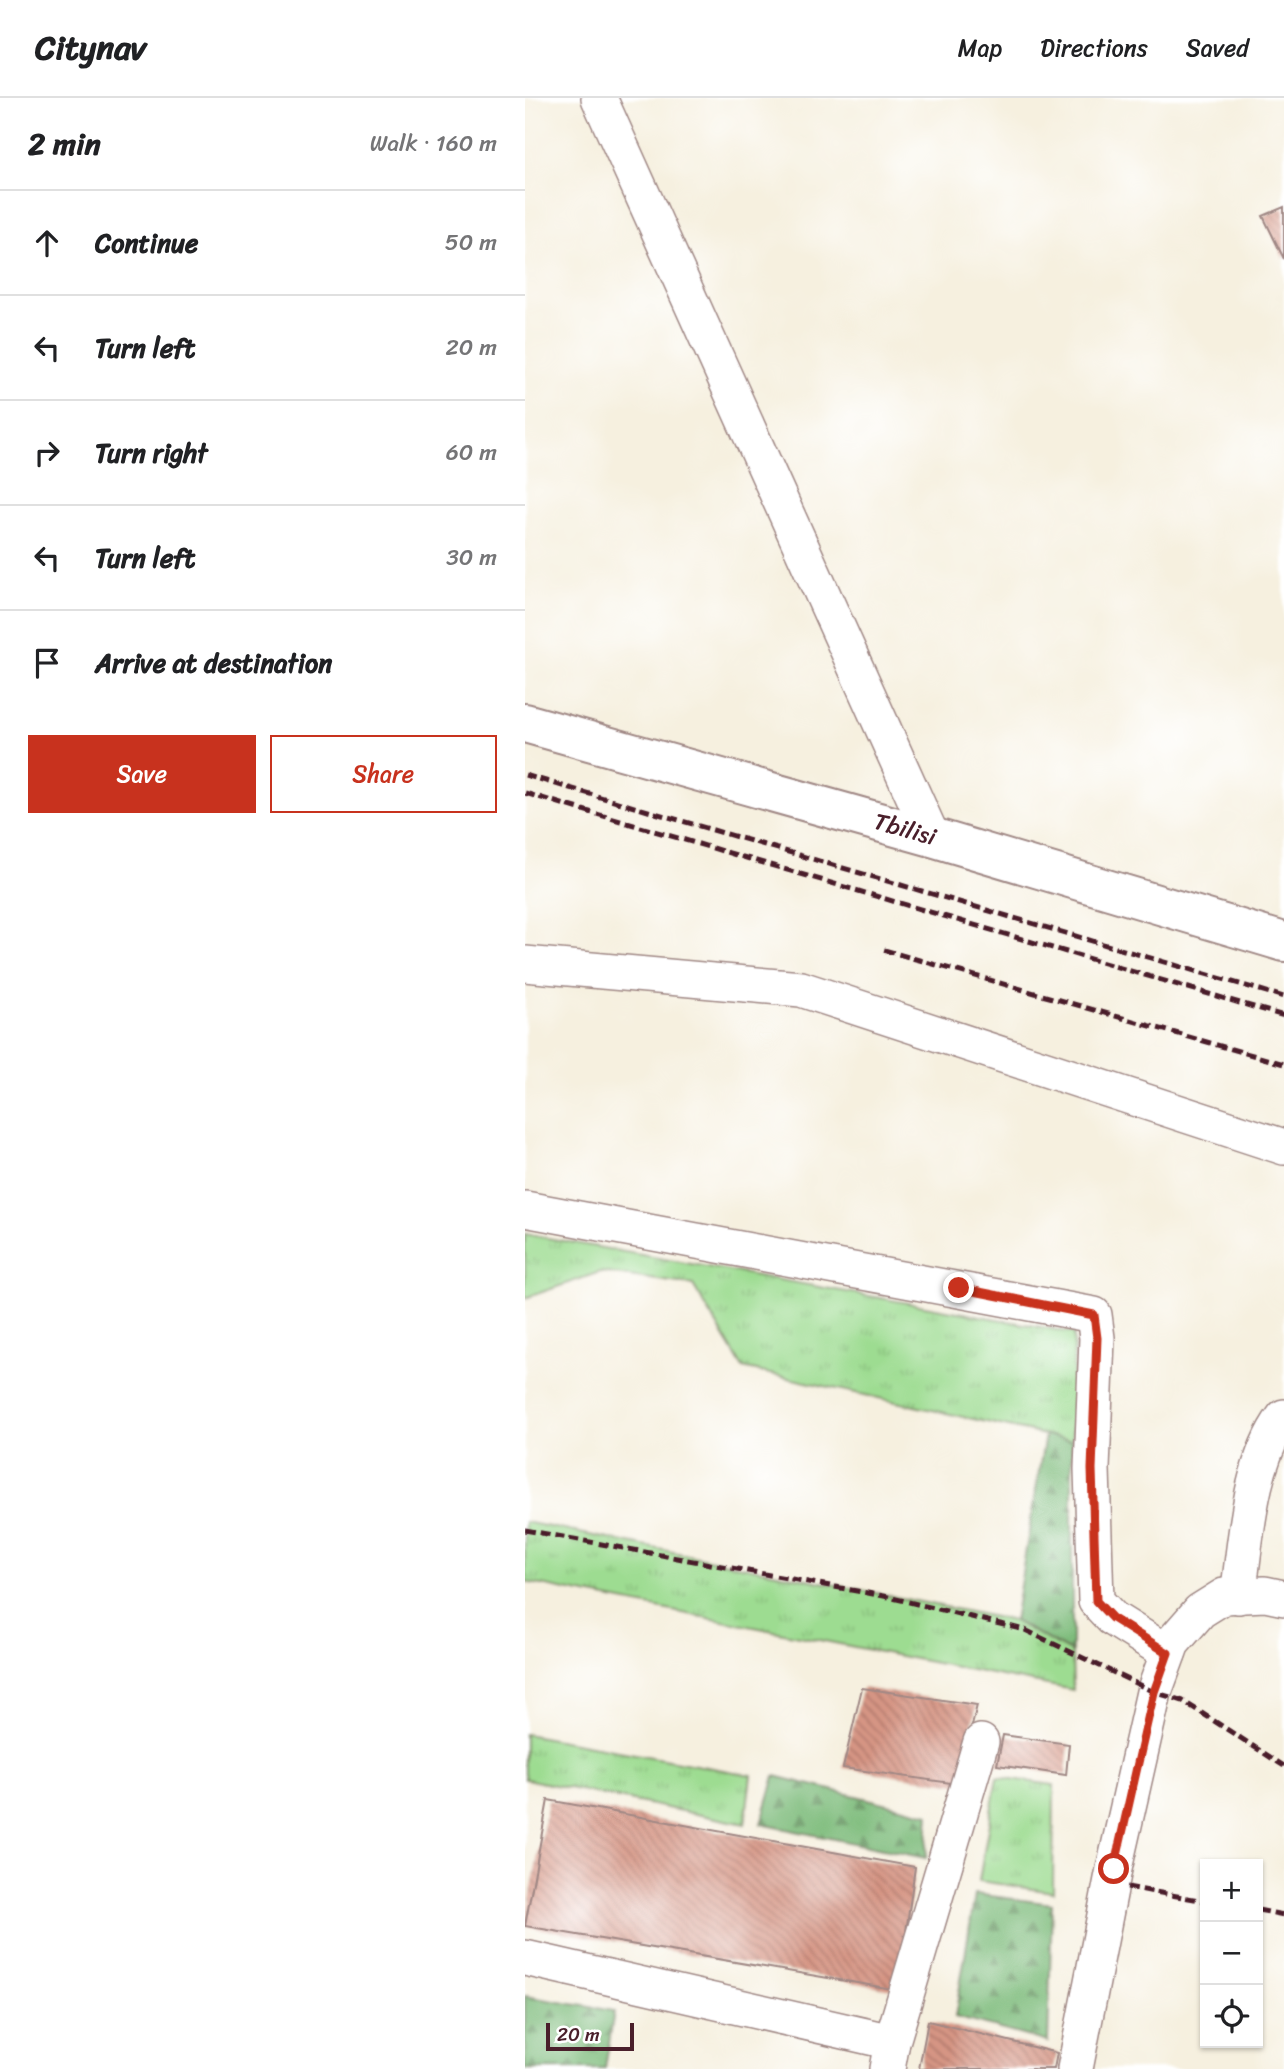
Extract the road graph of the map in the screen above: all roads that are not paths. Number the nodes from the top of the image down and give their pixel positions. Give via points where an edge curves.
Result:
1 (599, 98) edge
2 (525, 723) edge
3 (932, 837) junction
4 (1284, 942) edge
5 (525, 964) edge
6 (1284, 1147) edge
7 (525, 1209) edge
8 (1284, 1417) edge
9 (1238, 1596) junction
10 (1284, 1598) edge
11 (1168, 1653) junction
12 (981, 1742) dead end
13 (525, 1958) edge
14 (889, 2055) edge
15 (1075, 2069) edge

1 - 3 street
2 - 3 main road, Tbilisi
3 - 4 main road, Tbilisi
5 - 6 street via 801,989
7 - 11 street via 1094,1315 1096,1601 1112,1618
8 - 9 street via 1260,1465
9 - 10 street
9 - 11 street via 1224,1596 1200,1611
11 - 15 street via 1154,1692 1117,1855
12 - 14 street
13 - 14 street

